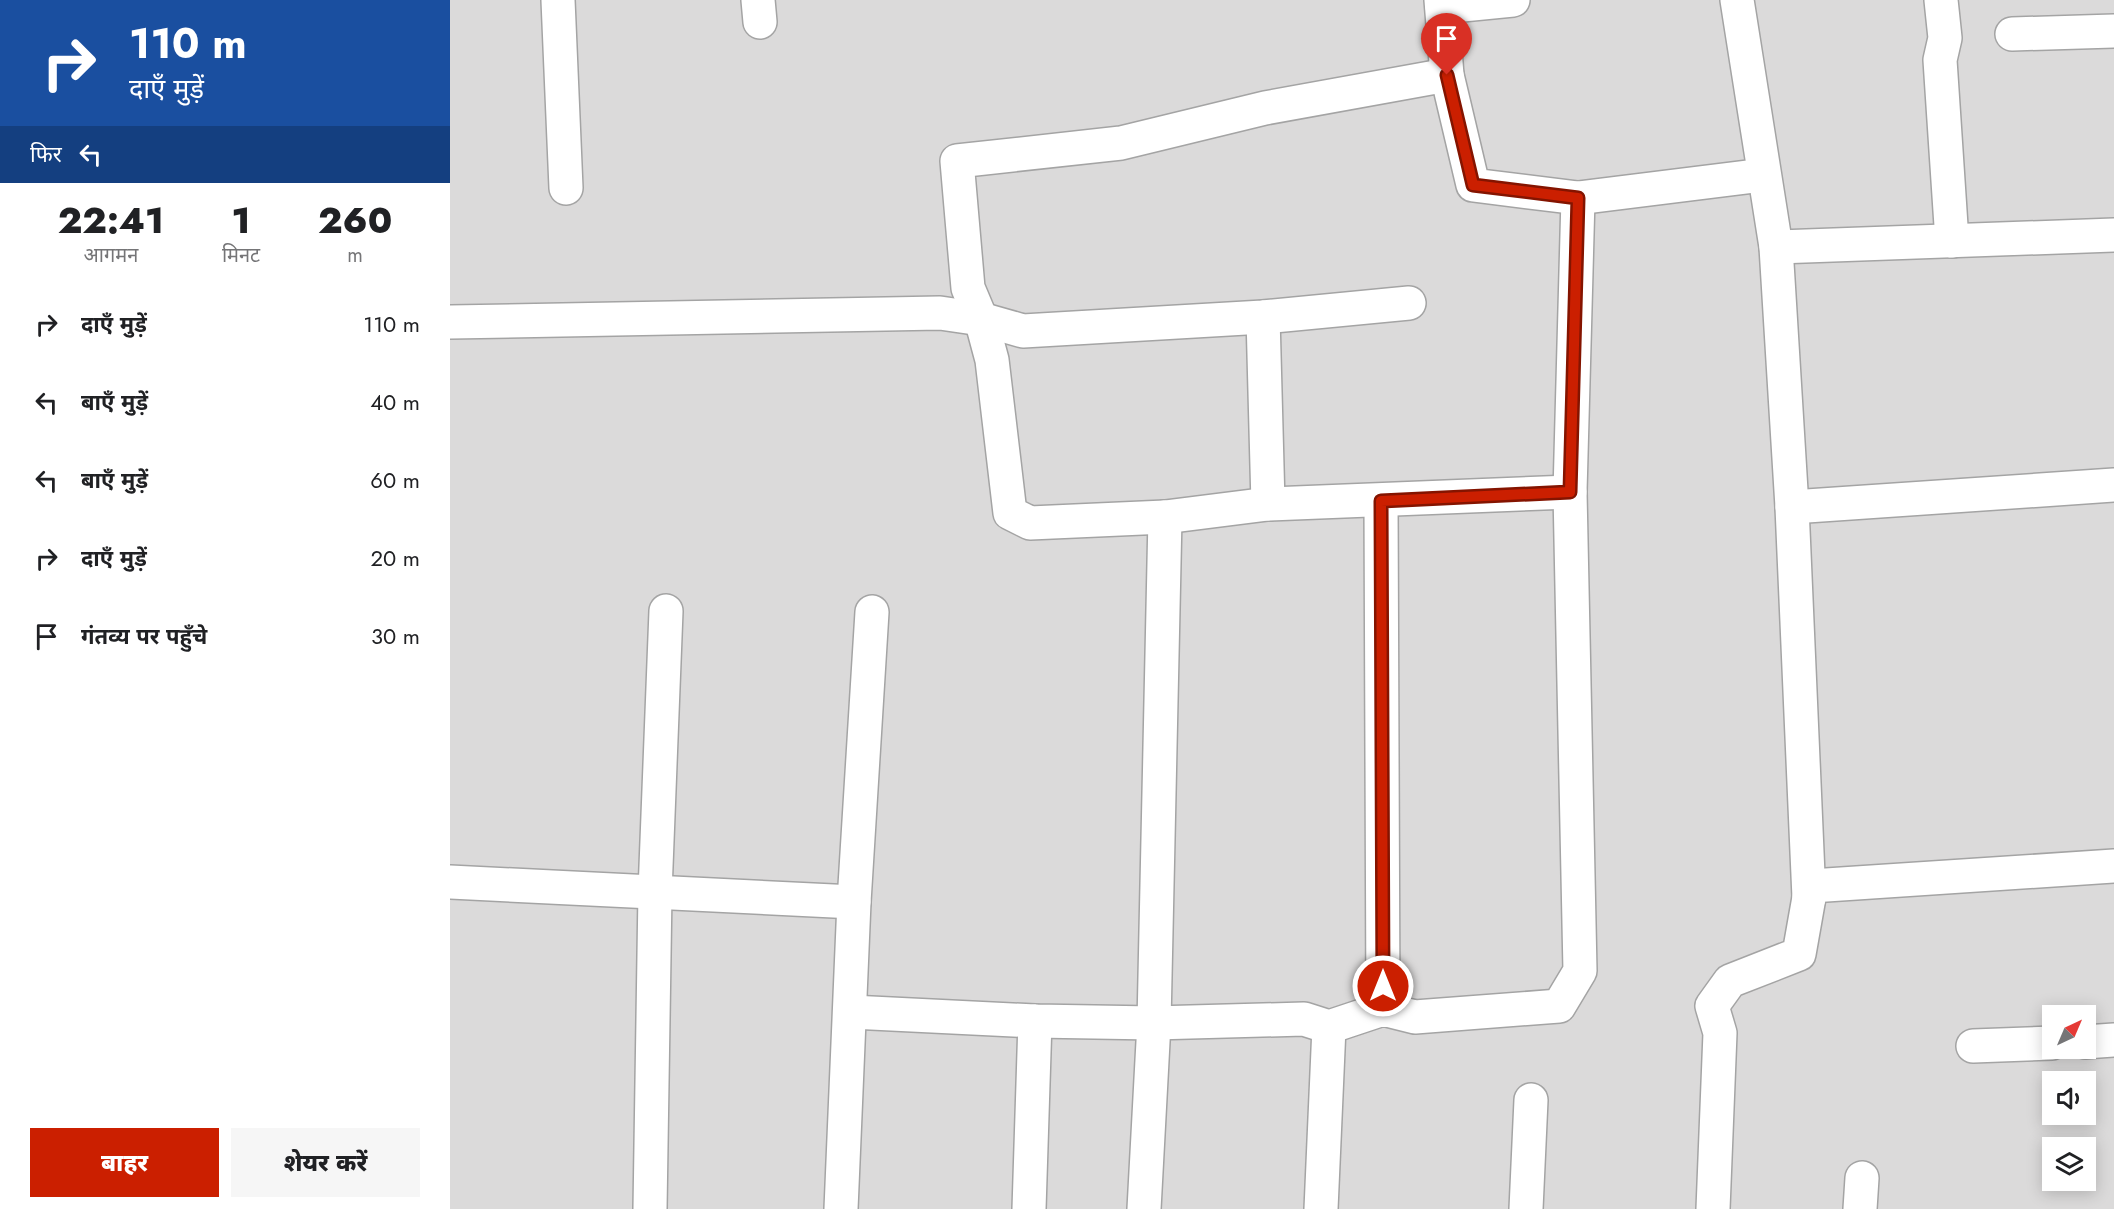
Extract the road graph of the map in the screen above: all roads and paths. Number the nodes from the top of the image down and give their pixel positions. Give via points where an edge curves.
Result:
1 (558, 0) edge
2 (1512, 0) edge
3 (1737, 0) edge
4 (1941, 0) edge
5 (1442, 4) edge
6 (2114, 31) edge
7 (2012, 34) dead end
8 (1447, 75) junction
9 (1763, 175) junction
10 (566, 188) dead end
11 (1578, 198) junction
12 (2114, 235) edge
13 (1952, 241) junction
14 (1776, 247) junction
15 (1409, 303) dead end
16 (1263, 317) junction
17 (981, 320) junction
18 (450, 322) edge
19 (2114, 485) edge
20 (1570, 492) junction
21 (1381, 501) junction
22 (1268, 504) junction
23 (1792, 507) junction
24 (1166, 518) junction
25 (666, 611) dead end
26 (872, 612) dead end
27 (2114, 866) edge
28 (450, 882) edge
29 (655, 892) junction
30 (1809, 898) junction
31 (854, 903) junction
32 (1383, 1009) junction
33 (851, 1012) junction
34 (1035, 1021) junction
35 (1154, 1023) junction
36 (1329, 1027) junction
37 (2114, 1040) edge
38 (2096, 1041) edge
39 (2042, 1043) edge
40 (1973, 1046) dead end
41 (1531, 1100) dead end
42 (650, 1209) edge
43 (841, 1209) edge
44 (1029, 1209) edge
45 (1144, 1209) edge
46 (1321, 1209) edge
47 (1526, 1209) edge
48 (1713, 1209) edge

1 - 10 street
2 - 5 street
3 - 9 street
4 - 13 street via 1945,38 1940,60
5 - 8 street
6 - 7 street
8 - 11 street via 1473,185
8 - 17 street via 1265,108 1121,144 957,161 968,288
9 - 11 street
9 - 14 street
11 - 20 street
12 - 13 street
13 - 14 street
14 - 23 street
15 - 16 street
16 - 17 street via 1023,331
16 - 22 street
17 - 18 street via 940,313
17 - 24 street via 992,360 1010,513 1030,523
19 - 23 street
20 - 21 street
20 - 32 street via 1580,971 1558,1006 1415,1017
21 - 22 street
21 - 32 street
22 - 24 street
23 - 30 street
24 - 35 street
25 - 29 street
26 - 31 street
27 - 30 street via 1811,886
28 - 29 street
29 - 31 street
29 - 42 street
30 - 48 street via 1799,954 1730,981 1712,1006 1720,1033
31 - 33 street
32 - 36 street
33 - 34 street
33 - 43 street
34 - 35 street
34 - 44 street
35 - 36 street via 1304,1019
35 - 45 street
36 - 46 street
37 - 38 street
39 - 40 street
41 - 47 street

